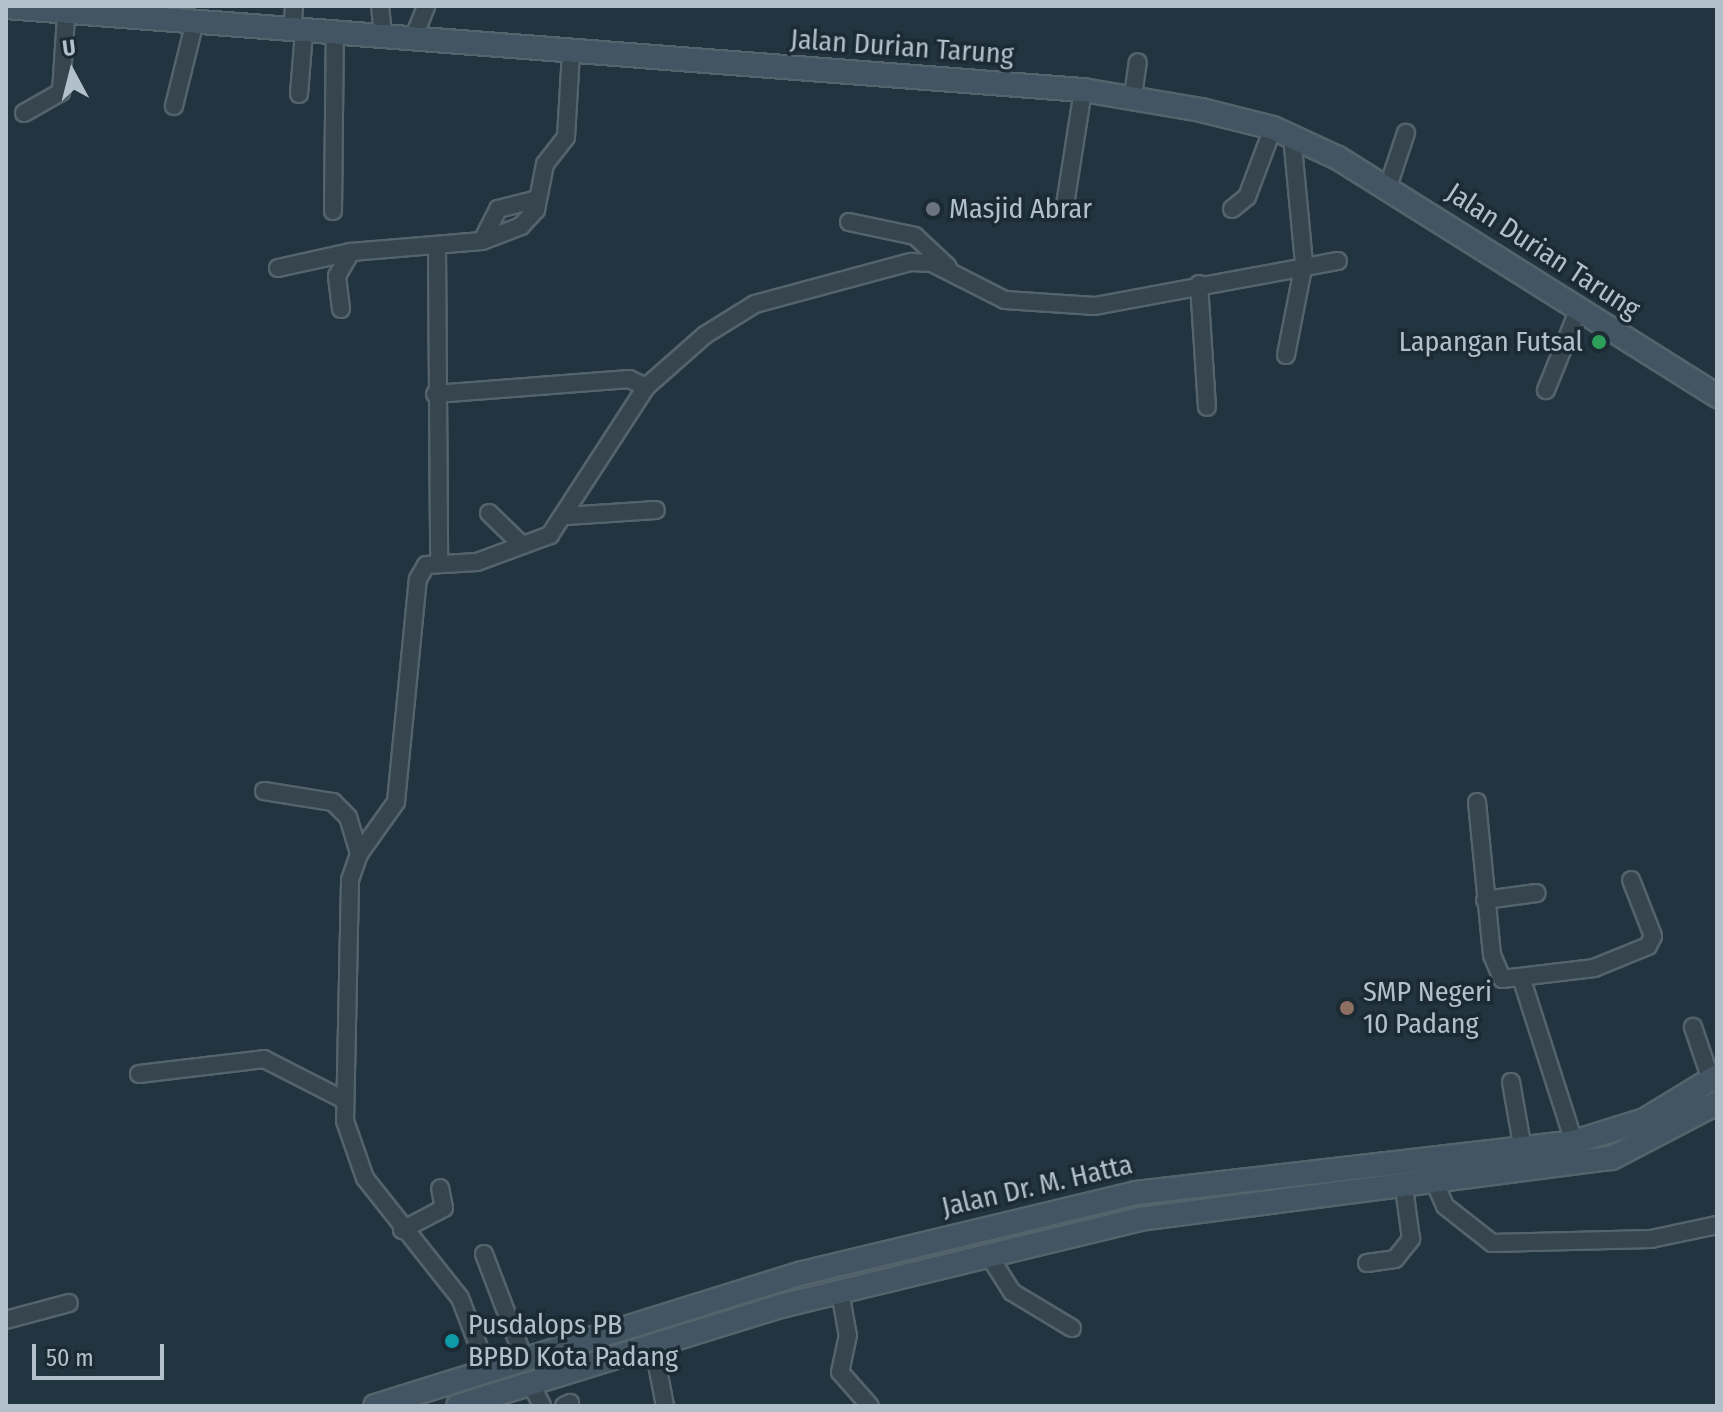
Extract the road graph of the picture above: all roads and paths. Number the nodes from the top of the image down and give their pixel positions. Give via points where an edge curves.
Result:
1 (294, 6) edge
2 (380, 6) edge
3 (426, 6) edge
4 (6, 7) edge
5 (66, 16) junction
6 (181, 18) edge
7 (298, 31) junction
8 (335, 33) junction
9 (383, 35) junction
10 (413, 39) junction
11 (571, 53) junction
12 (1138, 62) dead end
13 (1083, 90) junction
14 (299, 94) dead end
15 (1133, 96) junction
16 (174, 106) dead end
17 (24, 113) dead end
18 (1283, 132) junction
19 (1406, 133) dead end
20 (1388, 187) junction
21 (538, 199) junction
22 (1065, 205) dead end
23 (1232, 209) dead end
24 (333, 211) dead end
25 (849, 222) dead end
26 (482, 241) junction
27 (437, 248) junction
28 (351, 252) junction
29 (1338, 261) dead end
30 (1304, 263) junction
31 (278, 268) dead end
32 (963, 283) junction
33 (1199, 284) junction
34 (341, 309) dead end
35 (1578, 311) junction
36 (1286, 355) dead end
37 (646, 387) junction
38 (1546, 390) dead end
39 (435, 394) junction
40 (1717, 396) edge
41 (1207, 407) dead end
42 (656, 510) dead end
43 (489, 513) dead end
44 (566, 516) junction
45 (522, 545) junction
46 (439, 562) junction
47 (264, 791) dead end
48 (1477, 802) dead end
49 (359, 854) junction
50 (1631, 880) dead end
51 (1537, 893) dead end
52 (1485, 900) junction
53 (1522, 980) junction
54 (1693, 1027) dead end
55 (139, 1074) dead end
56 (1714, 1078) edge
57 (1511, 1082) dead end
58 (344, 1100) junction
59 (1717, 1103) edge
60 (1574, 1142) junction
61 (1523, 1150) junction
62 (1434, 1181) junction
63 (1404, 1187) junction
64 (440, 1188) dead end
65 (1717, 1225) edge
66 (402, 1230) junction
67 (484, 1254) dead end
68 (988, 1254) junction
69 (1367, 1263) dead end
70 (841, 1297) junction
71 (69, 1303) dead end
72 (6, 1320) edge
73 (1072, 1328) dead end
74 (653, 1344) junction
75 (524, 1359) junction
76 (488, 1371) junction
77 (530, 1382) junction
78 (375, 1406) edge
79 (458, 1406) edge
80 (542, 1406) edge
81 (665, 1406) edge
82 (870, 1406) edge

1 - 7 street
2 - 9 street
3 - 10 street
4 - 5 main road, Jalan Durian Tarung
5 - 6 main road, Jalan Durian Tarung
5 - 17 street via 61,92
6 - 7 main road, Jalan Durian Tarung
6 - 16 street
7 - 8 main road, Jalan Durian Tarung
7 - 14 street
8 - 9 main road, Jalan Durian Tarung
8 - 24 street
9 - 10 main road, Jalan Durian Tarung
10 - 11 main road, Jalan Durian Tarung
11 - 13 main road, Jalan Durian Tarung
11 - 21 street via 566,137 545,164
12 - 15 street
13 - 15 main road, Jalan Durian Tarung
13 - 22 street
15 - 18 main road, Jalan Durian Tarung
18 - 20 main road, Jalan Durian Tarung
18 - 23 street via 1247,197
18 - 30 street
19 - 20 street
20 - 35 main road, Jalan Durian Tarung
21 - 26 street via 521,226
21 - 26 street via 498,209
25 - 32 street via 915,236
26 - 27 street
27 - 28 street
27 - 39 street
28 - 31 street
28 - 34 street via 337,276
29 - 30 street
30 - 33 street
30 - 36 street
32 - 33 street via 1005,300 1095,306
32 - 37 street via 932,263 911,262 755,304 705,335
33 - 41 street
35 - 38 street
35 - 40 main road, Jalan Durian Tarung
37 - 39 street via 629,379
37 - 44 street
39 - 46 street
42 - 44 street
43 - 45 street
44 - 45 street via 550,535
45 - 46 street via 477,562
46 - 49 street via 426,565 418,579 396,802
47 - 49 street via 333,802 348,817
48 - 52 street
49 - 58 street via 347,906
50 - 53 street via 1653,936 1648,946 1594,968
51 - 52 street
52 - 53 street via 1494,967 1502,979
53 - 60 street
54 - 56 street
55 - 58 street via 264,1059
56 - 60 main road, Jalan Dr. M. Hatta via 1645,1120
57 - 61 street
58 - 66 street via 356,1162
59 - 62 main road, Jalan Dr. M. Hatta via 1612,1158
60 - 61 main road, Jalan Dr. M. Hatta
61 - 75 main road, Jalan Dr. M. Hatta via 1136,1193 803,1273
62 - 63 main road, Jalan Dr. M. Hatta
62 - 65 street via 1445,1206 1492,1243 1651,1239
63 - 68 main road, Jalan Dr. M. Hatta via 1140,1219
63 - 69 street via 1411,1239 1395,1259
64 - 66 street via 444,1208
66 - 76 street via 460,1298
67 - 75 street
68 - 70 main road, Jalan Dr. M. Hatta
68 - 73 street via 1012,1292
70 - 74 main road, Jalan Dr. M. Hatta
70 - 82 street via 848,1335 840,1372
71 - 72 street
74 - 77 main road, Jalan Dr. M. Hatta
74 - 81 street
75 - 76 main road, Jalan Dr. M. Hatta
75 - 77 main road
76 - 78 main road, Jalan Dr. M. Hatta
77 - 79 main road, Jalan Dr. M. Hatta
77 - 80 street

